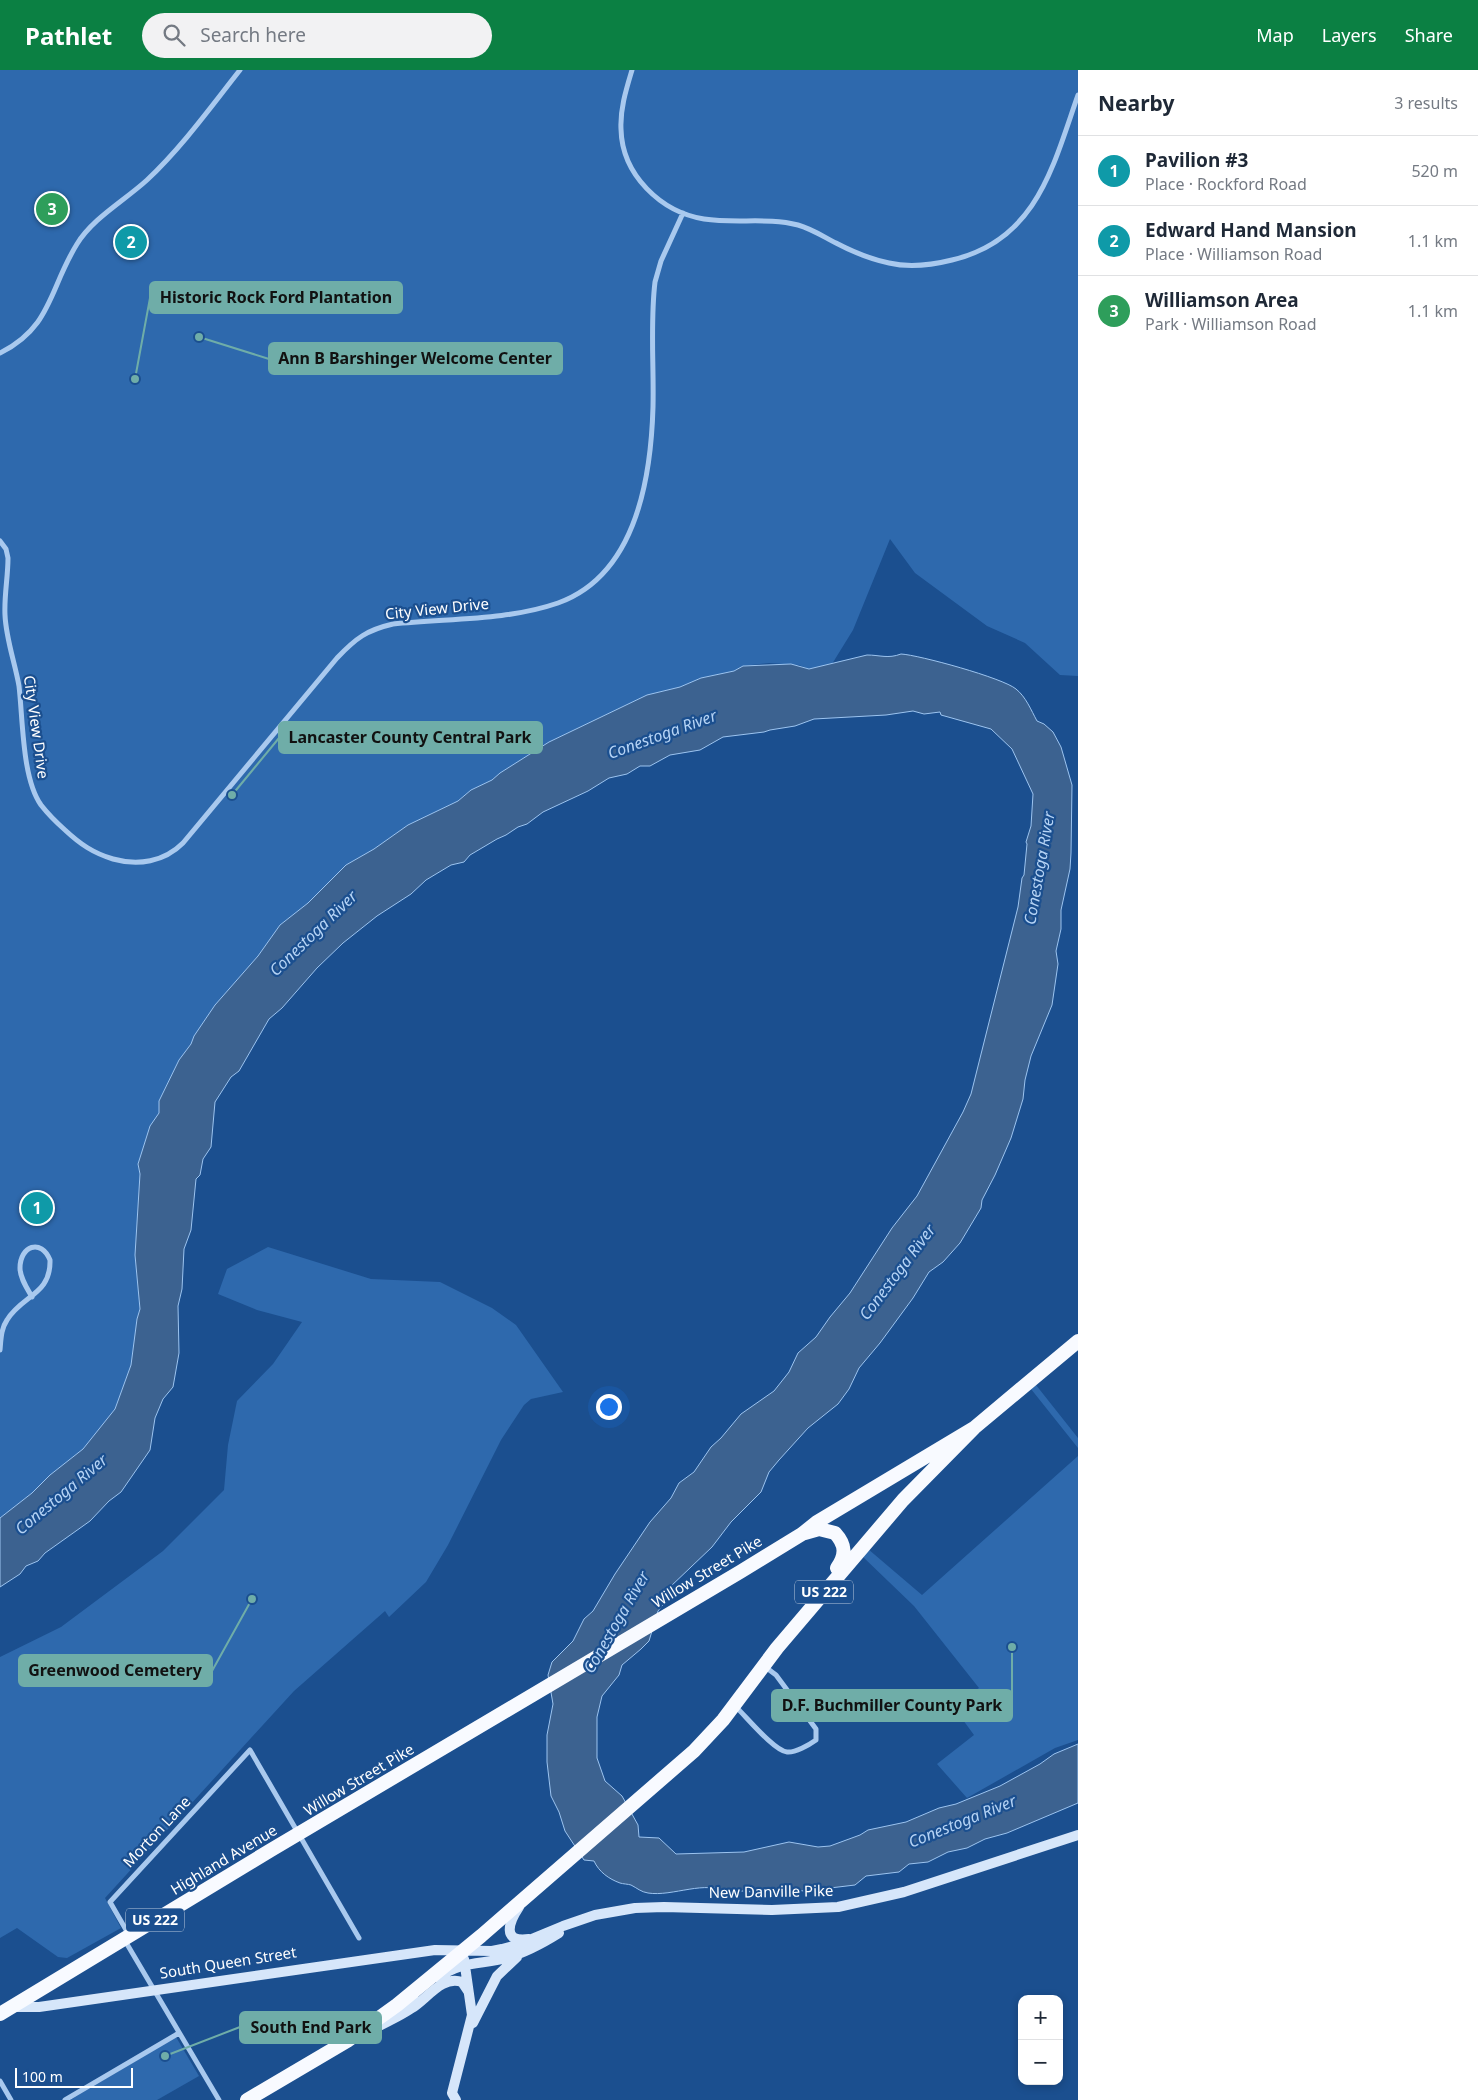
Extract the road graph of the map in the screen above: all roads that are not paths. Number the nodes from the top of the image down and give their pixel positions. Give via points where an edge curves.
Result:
1 (240, 70) edge
2 (632, 70) edge
3 (1078, 94) edge
4 (683, 213) junction
5 (0, 353) edge
6 (0, 541) edge
7 (32, 1297) junction
8 (1078, 1341) edge
9 (0, 1350) edge
10 (974, 1428) junction
11 (802, 1534) junction
12 (777, 1648) junction
13 (764, 1665) junction
14 (734, 1705) junction
15 (300, 1834) junction
16 (1078, 1835) edge
17 (530, 1893) junction
18 (576, 1922) junction
19 (127, 1937) junction
20 (360, 1938) dead end
21 (532, 1939) junction
22 (522, 1953) junction
23 (464, 1957) junction
24 (154, 1990) junction
25 (470, 1997) junction
26 (6, 2011) edge
27 (395, 2017) junction
28 (179, 2032) junction
29 (468, 2036) junction
30 (347, 2041) junction
31 (0, 2081) edge
32 (454, 2097) edge
33 (11, 2100) edge
34 (65, 2100) edge
35 (219, 2100) edge
36 (247, 2100) edge

1 - 5 street via 169,158 84,234 36,326 23,340
2 - 4 street via 621,114 624,148 634,172 646,189 658,200
3 - 4 street via 1051,173 1034,204 1004,235 961,258 923,266 895,265 867,257 801,226 778,221 706,219
4 - 6 street, City View Drive via 661,261 656,282 652,422 643,491 625,540 600,576 574,596 537,609 393,624 377,627 357,638 183,843 166,857 134,862 91,852 51,817 38,800 30,779 19,685 6,624 8,558
7 - 7 street via 43,1287 50,1267 48,1254 35,1246 26,1250 20,1267
7 - 9 street via 12,1312 6,1321
8 - 10 highway, Willow Street Pike / US 222
10 - 11 highway, Willow Street Pike / US 222 via 816,1522
10 - 12 highway, Willow Street Pike / US 222 via 891,1512
11 - 12 highway via 819,1530 835,1533 843,1544 844,1555 834,1573 781,1638
11 - 15 highway, Willow Street Pike / US 222
12 - 13 highway, Willow Street Pike / US 222
13 - 14 highway, Willow Street Pike / US 222
13 - 14 street via 776,1675 816,1729 816,1740 789,1753 782,1751
14 - 17 highway, Willow Street Pike / US 222 via 694,1751
15 - 19 highway, Highland Avenue / US 222
15 - 19 street, Morton Lane via 250,1750 110,1902
15 - 20 street
16 - 18 main road, New Danville Pike via 904,1892 838,1907 772,1910 635,1908
17 - 21 main road via 508,1929 519,1940
17 - 23 highway, Willow Street Pike / US 222
18 - 21 main road, New Danville Pike
18 - 22 main road, New Danville Pike
19 - 24 street
19 - 26 highway, Highland Avenue / US 222
21 - 23 main road, New Danville Pike
22 - 23 main road, New Danville Pike via 507,1958
22 - 29 main road via 497,1976
23 - 24 main road, South Queen Street via 435,1950
23 - 25 main road
23 - 27 main road
23 - 30 highway, US 222
24 - 26 main road, South Queen Street
24 - 28 street
25 - 27 main road via 462,1982 451,1981
25 - 29 main road via 472,2015
27 - 30 main road
28 - 34 street
28 - 35 street
29 - 32 main road
30 - 36 highway, US 222
31 - 33 street

